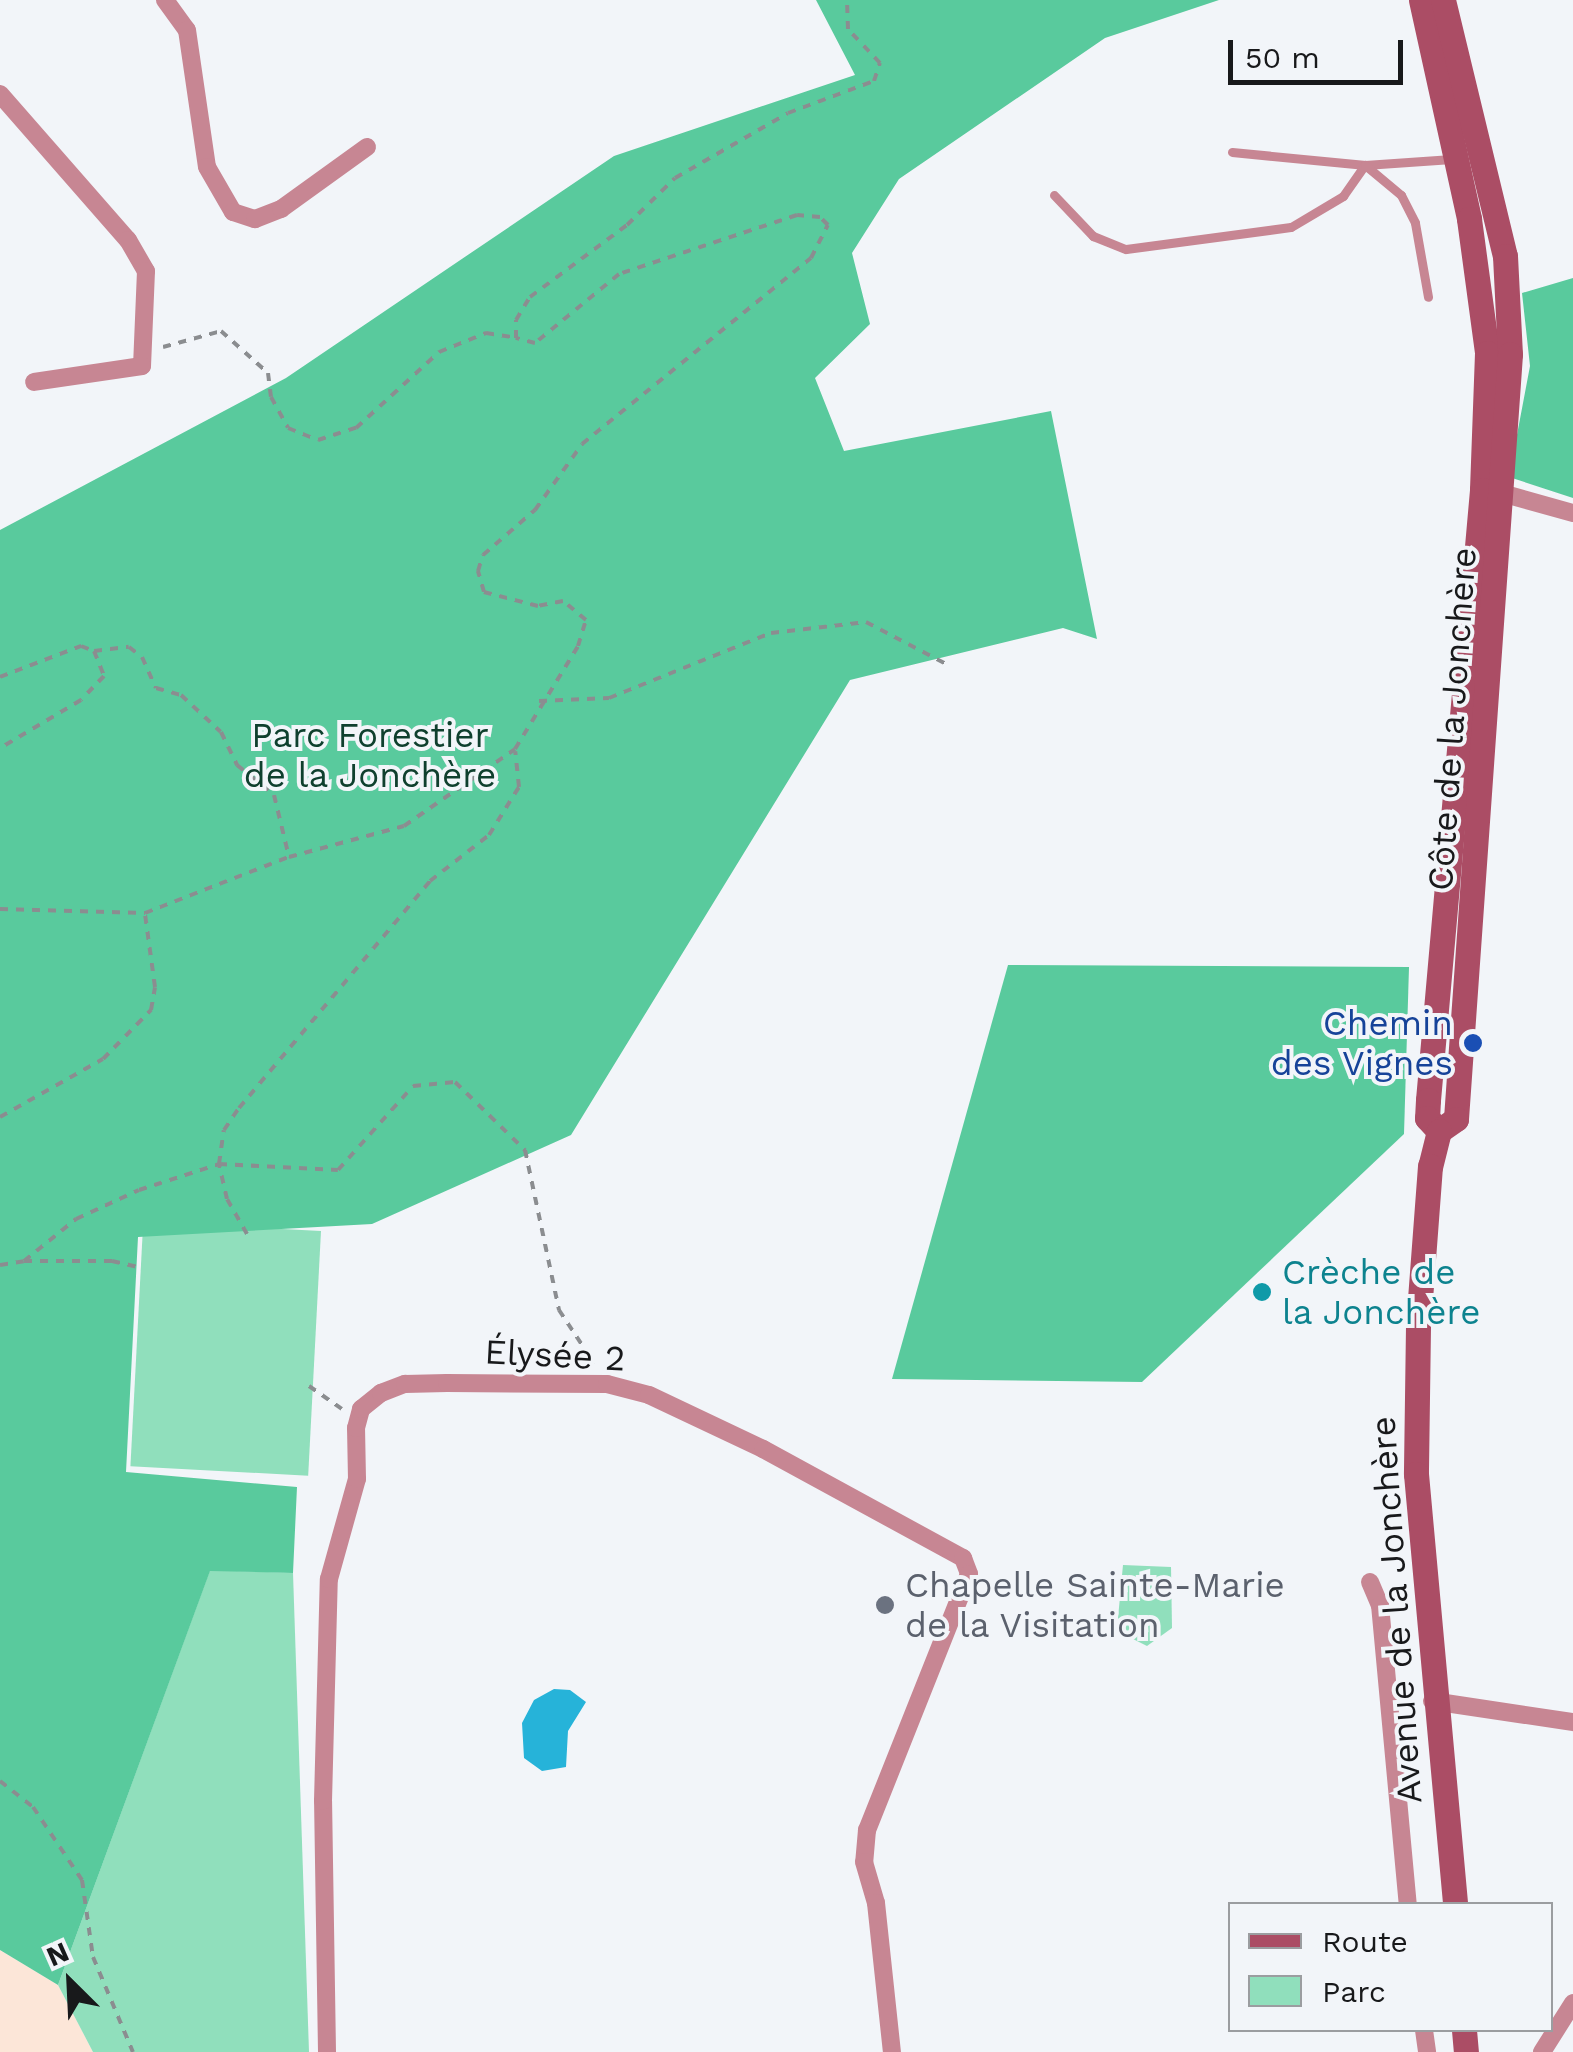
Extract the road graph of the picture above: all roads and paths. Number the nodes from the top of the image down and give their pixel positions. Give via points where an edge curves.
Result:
1 (165, 0) edge
2 (847, 0) edge
3 (1421, 0) edge
4 (1443, 0) edge
5 (0, 94) edge
6 (367, 148) dead end
7 (1232, 152) dead end
8 (1467, 156) junction
9 (1365, 165) junction
10 (1054, 195) dead end
11 (1428, 296) dead end
12 (516, 338) junction
13 (143, 351) junction
14 (34, 382) dead end
15 (1493, 492) junction
16 (1573, 513) edge
17 (94, 651) junction
18 (946, 664) dead end
19 (0, 677) edge
20 (539, 700) junction
21 (0, 748) edge
22 (515, 749) junction
23 (289, 858) junction
24 (0, 909) edge
25 (145, 913) junction
26 (1445, 913) joint
27 (1469, 949) joint
28 (0, 1117) edge
29 (1439, 1131) junction
30 (219, 1164) junction
31 (247, 1234) dead end
32 (24, 1261) junction
33 (0, 1265) edge
34 (142, 1268) dead end
35 (608, 1384) junction
36 (309, 1386) dead end
37 (358, 1420) junction
38 (1370, 1582) dead end
39 (1432, 1701) junction
40 (1573, 1722) edge
41 (0, 1781) edge
42 (1408, 1902) edge
43 (1455, 1902) edge
44 (1573, 2003) edge
45 (133, 2052) edge
46 (326, 2052) edge
47 (892, 2052) edge
48 (1542, 2052) edge

1 - 6 street via 188,30 207,166 233,212 255,219 281,209
2 - 12 path via 848,29 880,63 874,81 788,112 676,178 627,225 530,297 516,320
3 - 8 street, Côte de la Jonchère
4 - 8 street, Côte de la Jonchère
5 - 13 street via 128,240 146,271
7 - 9 lane
8 - 9 lane
8 - 15 street, Côte de la Jonchère via 1505,256 1510,354
9 - 10 lane via 1343,196 1290,227 1126,249 1093,236
9 - 11 lane via 1401,194 1416,223
12 - 13 path via 486,332 440,352 356,428 318,440 288,428 271,397 268,373 221,331
12 - 20 path via 534,343 546,337 619,274 655,261 797,215 820,217 828,226 811,258 582,444 534,510 483,556 478,572 484,592 538,606 563,600 586,620 578,646
13 - 14 street via 142,366
15 - 16 street
15 - 26 street, Côte de la Jonchère
15 - 27 street, Côte de la Jonchère
17 - 19 path via 63,650
17 - 21 path via 104,676 98,687
17 - 23 path via 129,648 142,657 156,688 181,695 222,732 237,765 274,794
18 - 20 path via 866,622 771,633 609,698
20 - 22 path
22 - 23 path via 404,826
22 - 30 path via 519,787 489,835 430,881 239,1108 224,1130
23 - 25 path
24 - 25 path
25 - 28 path via 156,987 151,1010 103,1059
26 - 29 street, Avenue de la Jonchère via 1428,1118
27 - 29 street, Avenue de la Jonchère via 1456,1119
29 - 39 street, Avenue de la Jonchère via 1430,1166 1418,1326 1416,1474
30 - 31 path
30 - 32 path via 76,1220
30 - 35 path via 338,1170 413,1086 455,1082 525,1150 559,1310
32 - 33 path
32 - 34 path via 112,1261
35 - 37 street, Élysée 2 via 405,1384 381,1393
35 - 47 street, Élysée 2 via 649,1395 763,1448 963,1558 969,1574 867,1830
36 - 37 path
37 - 46 street via 357,1466 329,1578
38 - 42 street via 1380,1605
39 - 40 street
39 - 43 street, Avenue de la Jonchère
41 - 45 path via 33,1807 82,1880 93,1957
44 - 48 street

